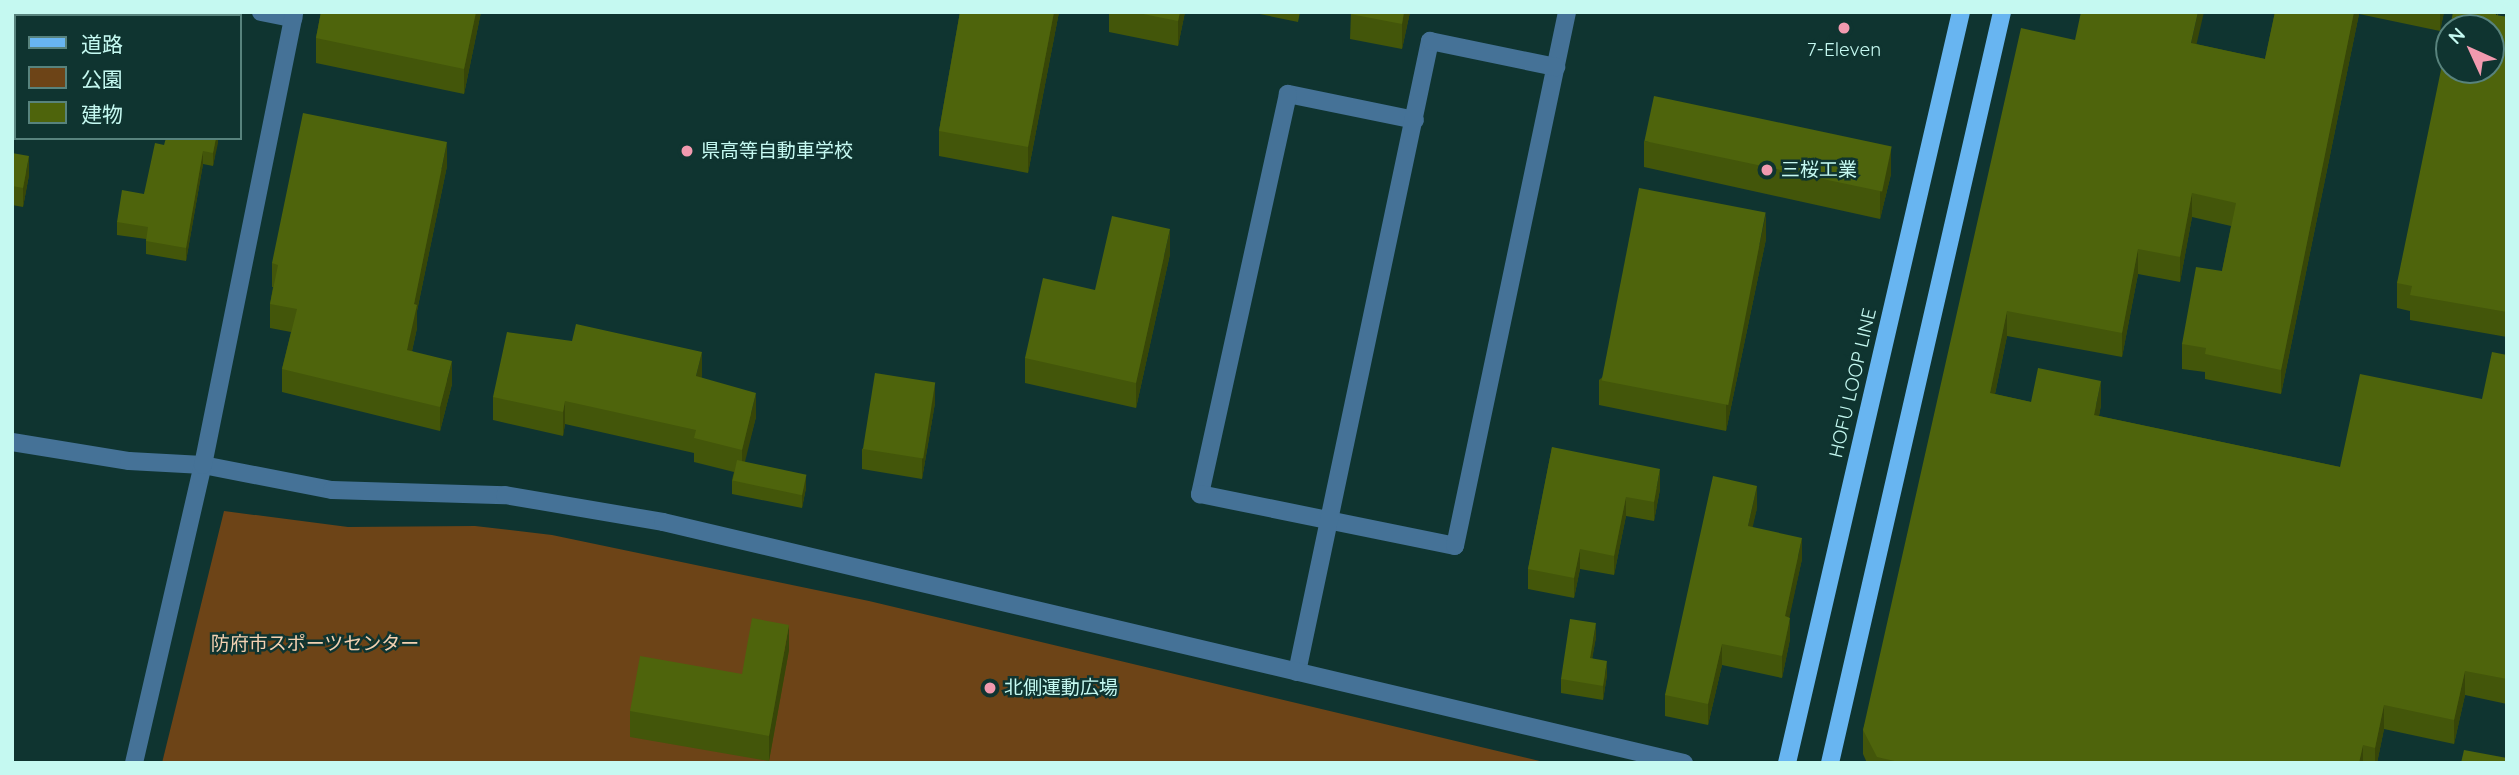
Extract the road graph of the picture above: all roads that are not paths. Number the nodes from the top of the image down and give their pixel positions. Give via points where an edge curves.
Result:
1 (261, 12) edge
2 (1567, 12) edge
3 (1961, 12) edge
4 (2002, 12) edge
5 (294, 15) edge
6 (1556, 67) junction
7 (1415, 120) junction
8 (12, 442) edge
9 (203, 466) junction
10 (1327, 522) junction
11 (1297, 672) junction
12 (134, 763) edge
13 (1684, 763) edge
14 (1787, 763) edge
15 (1830, 763) edge

1 - 5 street
2 - 6 street
3 - 14 main road, HOFU LOOP LINE
4 - 15 main road
5 - 9 street
6 - 7 street via 1430,41
6 - 10 street via 1455,546
7 - 10 street
7 - 10 street via 1288,94 1200,494
8 - 9 street via 129,461
9 - 11 street via 332,490 505,495 663,522
9 - 12 street
10 - 11 street
11 - 13 street

